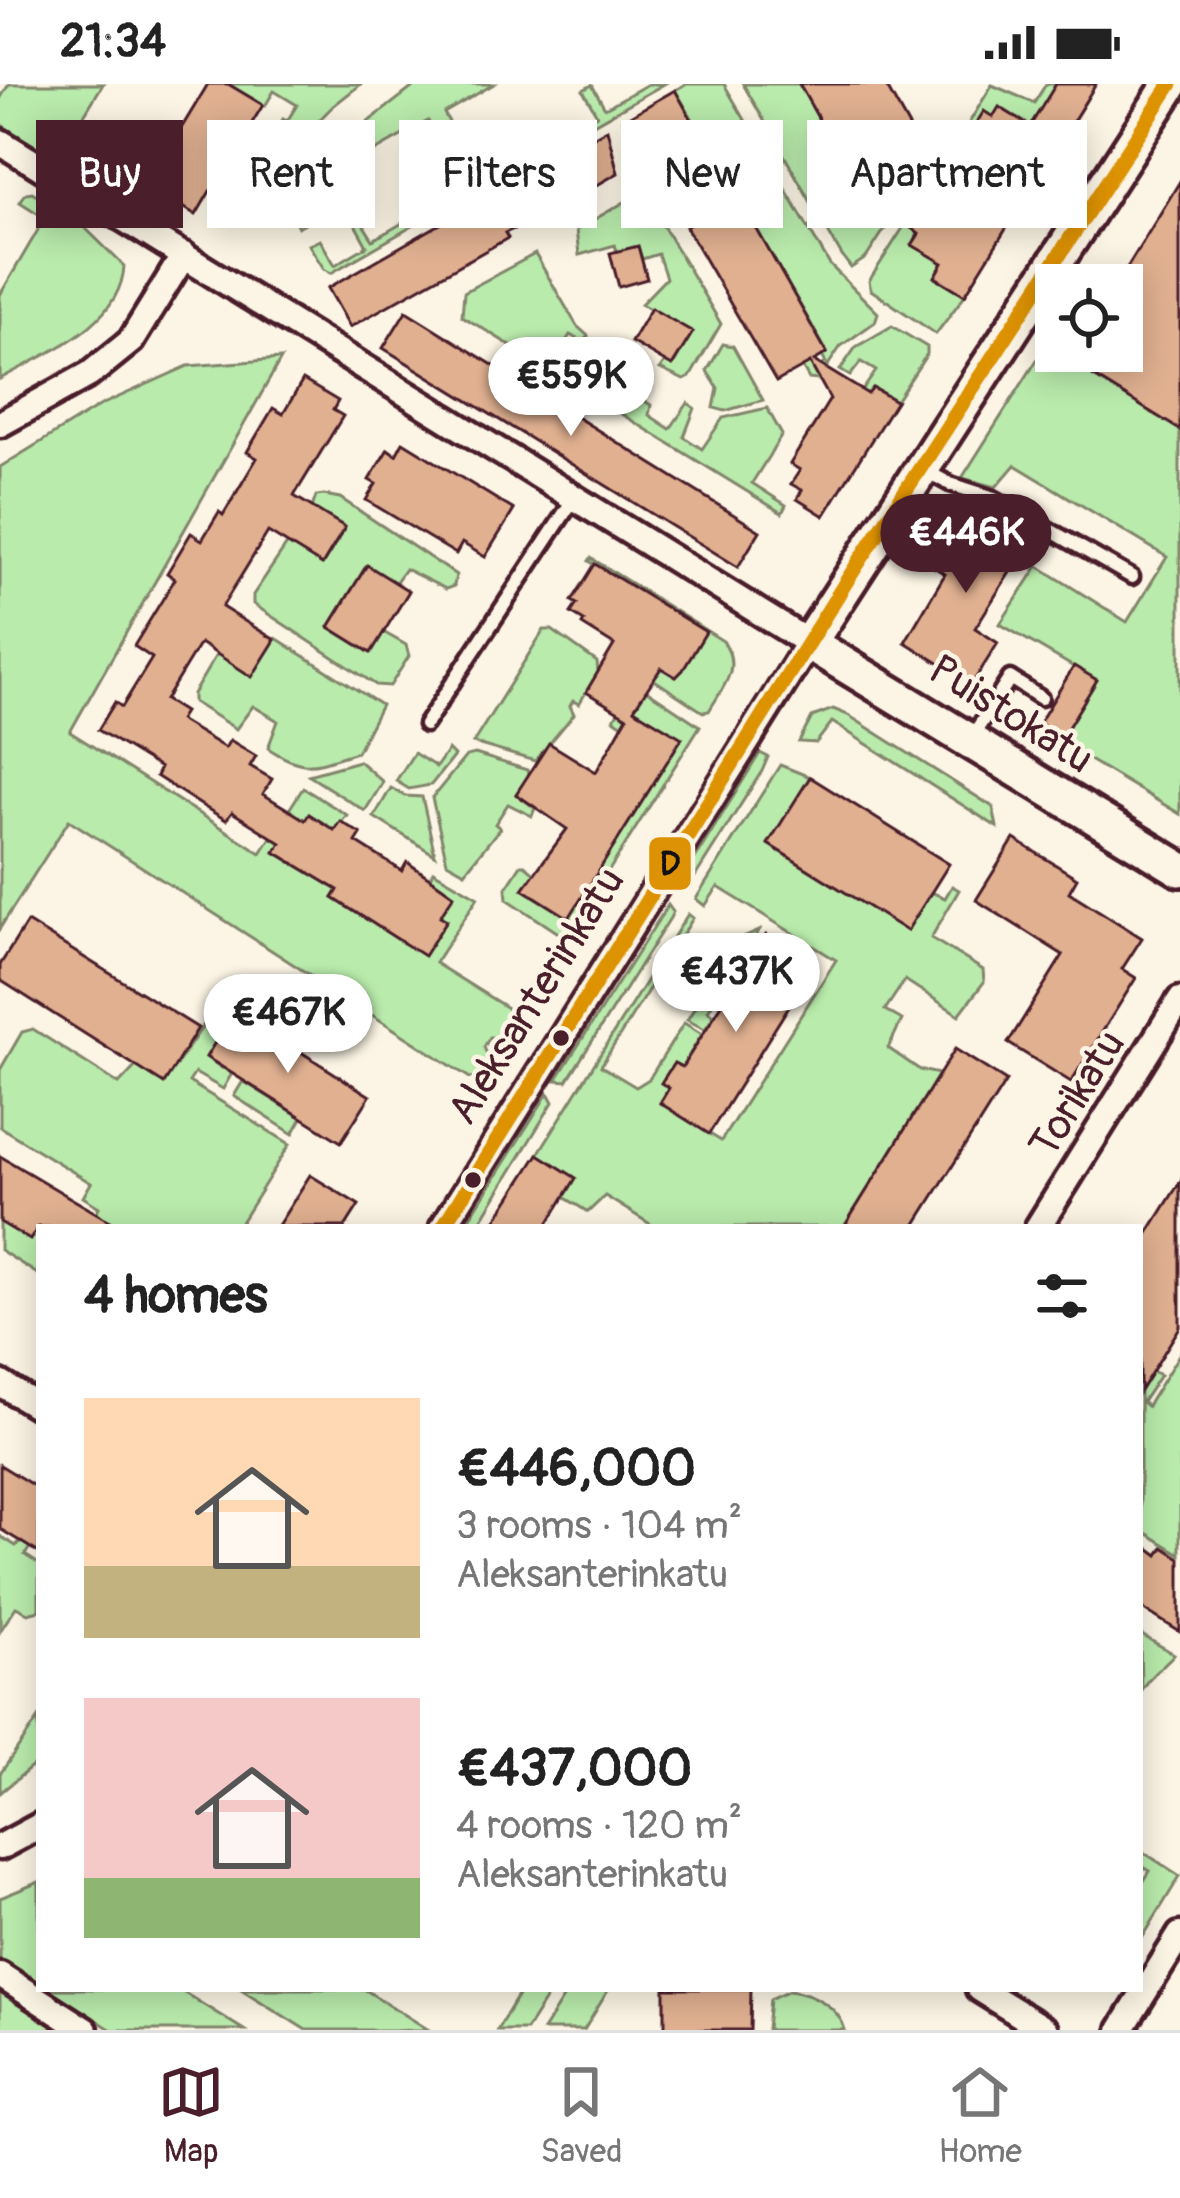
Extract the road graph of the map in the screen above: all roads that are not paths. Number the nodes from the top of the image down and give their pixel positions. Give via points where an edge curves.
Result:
1 (1171, 84) edge
2 (0, 142) edge
3 (184, 255) junction
4 (0, 424) edge
5 (920, 468) junction
6 (573, 500) junction
7 (1132, 577) dead end
8 (809, 643) junction
9 (1042, 698) dead end
10 (425, 725) dead end
11 (970, 741) junction
12 (1180, 869) edge
13 (1180, 1000) edge
14 (445, 1224) edge
15 (1040, 1224) edge
16 (0, 1383) edge
17 (36, 1405) edge
18 (36, 1828) edge
19 (0, 1847) edge
20 (1180, 1935) edge
21 (0, 1975) edge
22 (984, 1992) edge
23 (85, 2030) edge
24 (1045, 2030) edge
25 (1120, 2030) edge

1 - 5 main road, Aleksanterinkatu
2 - 3 street, Puistokatu
3 - 4 street via 131,341
3 - 6 street, Puistokatu
5 - 7 lane via 994,498
5 - 8 main road, Aleksanterinkatu
6 - 8 street, Puistokatu
6 - 10 lane
8 - 11 main road, Puistokatu
8 - 14 street, Aleksanterinkatu
9 - 11 lane via 1010,678
11 - 12 main road, Puistokatu
13 - 15 street, Torikatu
16 - 17 street
18 - 19 street
20 - 25 street
21 - 23 street
22 - 24 street

